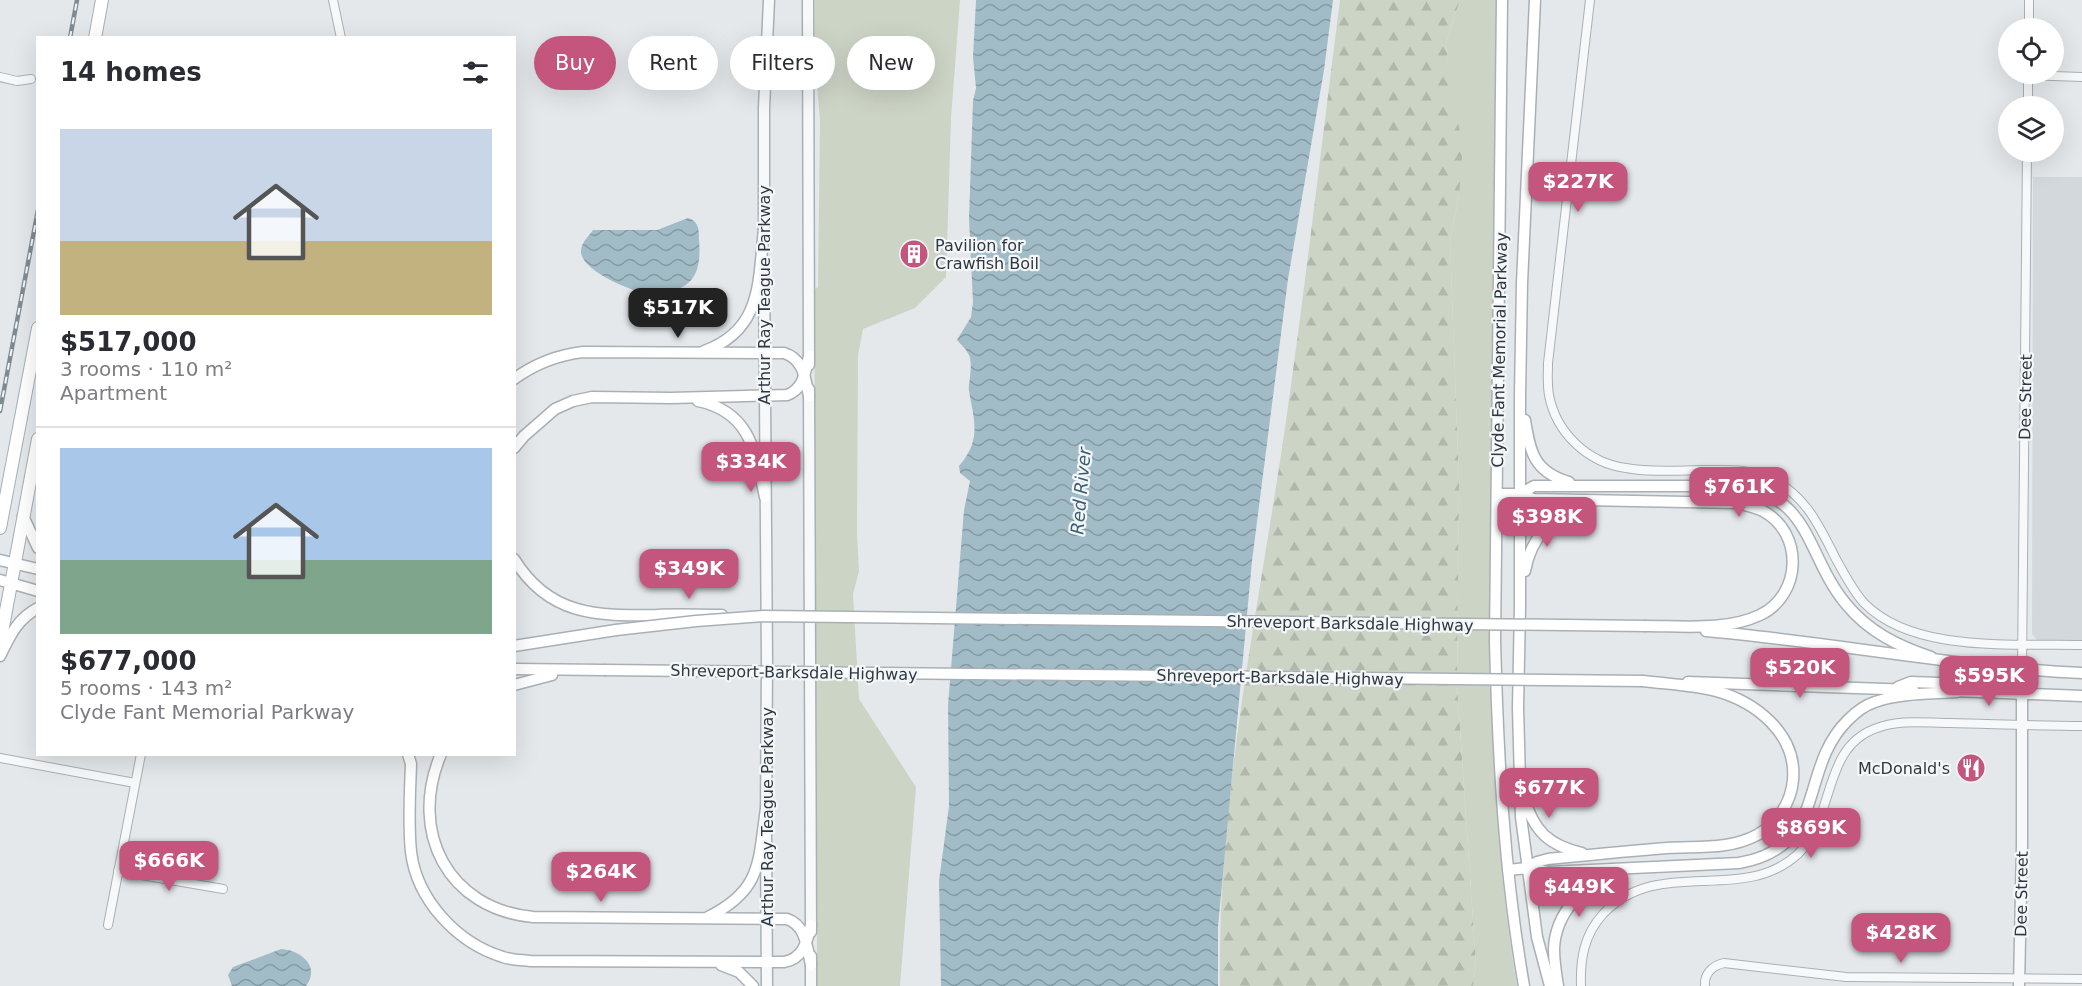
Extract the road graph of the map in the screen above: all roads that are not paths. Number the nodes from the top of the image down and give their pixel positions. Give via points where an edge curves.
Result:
1 (102, 0) edge
2 (333, 0) edge
3 (769, 0) edge
4 (808, 0) edge
5 (1502, 0) edge
6 (1535, 0) edge
7 (1590, 0) edge
8 (2029, 0) edge
9 (2029, 18) edge
10 (95, 36) edge
11 (338, 36) edge
12 (2064, 76) edge
13 (0, 77) edge
14 (2082, 77) edge
15 (31, 79) dead end
16 (2027, 162) edge
17 (764, 229) junction
18 (36, 348) edge
19 (765, 353) junction
20 (698, 354) junction
21 (809, 356) junction
22 (804, 375) junction
23 (516, 378) edge
24 (32, 388) edge
25 (1520, 395) junction
26 (765, 396) junction
27 (809, 396) junction
28 (671, 398) junction
29 (516, 446) edge
30 (36, 449) edge
31 (1581, 486) junction
32 (1497, 494) junction
33 (1520, 494) junction
34 (765, 497) junction
35 (1592, 501) junction
36 (3, 504) edge
37 (23, 516) junction
38 (0, 528) edge
39 (36, 545) edge
40 (0, 560) edge
41 (516, 562) edge
42 (15, 563) junction
43 (36, 568) edge
44 (5, 582) edge
45 (36, 590) edge
46 (1521, 607) junction
47 (36, 609) edge
48 (764, 616) junction
49 (1646, 626) junction
50 (0, 643) edge
51 (2023, 643) junction
52 (2082, 645) edge
53 (516, 646) edge
54 (0, 656) edge
55 (1931, 657) junction
56 (2022, 668) junction
57 (516, 669) edge
58 (591, 670) junction
59 (2082, 673) edge
60 (1643, 681) junction
61 (516, 683) edge
62 (1893, 689) junction
63 (2022, 690) junction
64 (1957, 692) junction
65 (2082, 696) edge
66 (2022, 724) junction
67 (2082, 726) edge
68 (141, 756) edge
69 (409, 756) edge
70 (440, 756) edge
71 (0, 758) edge
72 (1519, 776) junction
73 (135, 783) junction
74 (766, 809) junction
75 (1588, 855) junction
76 (1527, 868) junction
77 (1630, 868) junction
78 (1508, 870) junction
79 (118, 871) junction
80 (223, 889) dead end
81 (706, 918) junction
82 (767, 918) junction
83 (108, 925) dead end
84 (811, 925) junction
85 (806, 945) junction
86 (709, 962) junction
87 (767, 962) junction
88 (811, 965) junction
89 (2082, 979) edge
90 (2020, 982) edge
91 (753, 986) edge
92 (767, 986) edge
93 (811, 986) edge
94 (1524, 986) edge
95 (1550, 986) edge
96 (1558, 986) edge
97 (1581, 986) edge
98 (1705, 986) edge

1 - 10 main road
2 - 11 street
3 - 17 street, Arthur Ray Teague Parkway
4 - 21 street
5 - 32 main road, Clyde Fant Memorial Parkway
6 - 25 main road, Clyde Fant Memorial Parkway
7 - 51 street via 1548,363 1549,395 1564,430 1575,445 1605,463 1623,468 1740,471 1768,477 1798,496 1853,588 1883,618 1925,636
8 - 9 street
12 - 14 street
13 - 15 street
16 - 51 street, Dee Street
17 - 19 street, Arthur Ray Teague Parkway
17 - 20 main road via 756,295 748,319 728,339
18 - 24 main road
19 - 20 main road
19 - 22 main road via 792,356
19 - 26 street, Arthur Ray Teague Parkway
20 - 23 main road via 584,352 553,357
21 - 22 main road
21 - 27 street
22 - 26 main road via 791,394
22 - 27 main road
24 - 36 main road
25 - 31 main road via 1529,446 1538,464 1559,479
25 - 33 main road, Clyde Fant Memorial Parkway
26 - 28 main road
26 - 34 street, Arthur Ray Teague Parkway
27 - 84 street
28 - 29 main road via 592,397 573,401 539,421
28 - 34 main road via 712,404 739,423 754,446
30 - 37 main road
31 - 33 main road via 1534,486
31 - 55 main road via 1731,486 1762,491 1782,503 1801,524 1839,595 1857,616 1894,642
32 - 33 main road
32 - 78 main road, Clyde Fant Memorial Parkway via 1497,722
33 - 35 main road via 1533,499
33 - 46 main road, Clyde Fant Memorial Parkway
34 - 74 street, Arthur Ray Teague Parkway
35 - 46 main road via 1559,515 1534,543
35 - 49 main road via 1736,503 1772,518 1788,538 1793,557 1792,577 1779,601 1767,611 1747,620 1718,625
36 - 38 main road
37 - 39 main road
37 - 42 main road
40 - 42 main road
41 - 48 main road, bridge via 530,580 563,605 595,614
42 - 43 main road
42 - 44 main road
44 - 45 main road
44 - 50 main road
46 - 72 main road, Clyde Fant Memorial Parkway
47 - 54 main road via 16,625
48 - 49 main road, Shreveport Barksdale Highway, bridge
48 - 53 main road, Shreveport Barksdale Highway, bridge via 616,630
49 - 55 main road, Shreveport Barksdale Highway
51 - 52 street
51 - 56 street, Dee Street
55 - 56 main road, Shreveport Barksdale Highway
56 - 59 main road, Shreveport Barksdale Highway
56 - 63 street, Dee Street
57 - 58 main road
58 - 60 main road, Shreveport-Barksdale Highway, bridge
58 - 61 main road
60 - 62 main road, Shreveport-Barksdale Highway
60 - 75 main road via 1712,690 1759,711 1786,743 1792,759 1792,787 1776,820 1745,840 1727,845
62 - 63 main road via 1911,682
62 - 64 main road, Shreveport-Barksdale Highway
63 - 64 main road
63 - 65 main road
63 - 66 street, Dee Street
64 - 77 main road via 1875,702 1851,717 1829,743 1803,821 1769,855 1739,863
66 - 67 street
66 - 90 street, Dee Street
66 - 97 street via 1902,723 1872,730 1853,744 1839,762 1820,822 1797,855 1775,870 1759,875 1656,884 1625,896 1599,919 1589,936 1581,959
68 - 73 street
69 - 86 main road via 411,852 416,871 433,905 461,935 504,958 530,961
70 - 81 main road via 430,793 434,844 454,878 481,902 513,915 533,917
71 - 73 street
72 - 75 main road via 1527,808 1538,830 1563,848
72 - 76 main road, Clyde Fant Memorial Parkway
73 - 79 street
74 - 81 main road via 752,881 735,902
74 - 82 street, Arthur Ray Teague Parkway
75 - 76 main road via 1548,859
76 - 77 main road via 1548,872
76 - 78 main road
76 - 95 main road, Clyde Fant Memorial Parkway via 1537,938
77 - 96 main road via 1590,884 1565,913 1554,949
78 - 94 main road, Clyde Fant Memorial Parkway
79 - 80 street
79 - 83 street
81 - 82 main road
82 - 85 main road via 794,921 802,930
82 - 87 street, Arthur Ray Teague Parkway
84 - 85 main road
84 - 88 street
85 - 87 main road via 791,961
85 - 88 main road
86 - 87 main road
86 - 91 main road via 734,970
87 - 92 street, Arthur Ray Teague Parkway
88 - 93 street
89 - 90 street
90 - 98 street via 1846,977 1721,963 1706,976

